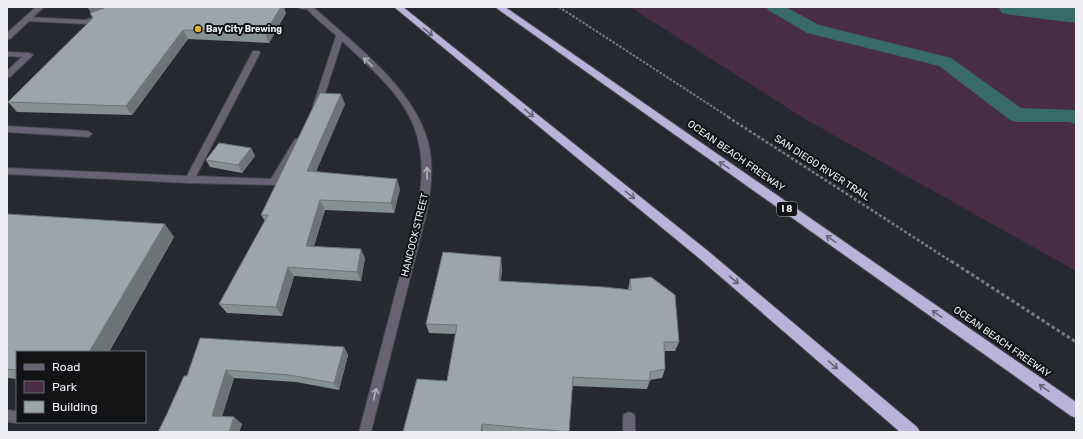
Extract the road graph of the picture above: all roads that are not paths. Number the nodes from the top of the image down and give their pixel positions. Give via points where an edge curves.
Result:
1 (40, 7) edge
2 (301, 7) edge
3 (309, 7) edge
4 (398, 7) edge
5 (499, 7) edge
6 (106, 16) edge
7 (27, 19) junction
8 (340, 36) junction
9 (7, 37) edge
10 (256, 53) dead end
11 (7, 54) edge
12 (7, 75) edge
13 (313, 112) edge
14 (7, 129) edge
15 (303, 132) edge
16 (88, 134) dead end
17 (7, 171) edge
18 (189, 180) junction
19 (1076, 410) edge
20 (629, 418) dead end
21 (365, 432) edge
22 (629, 432) edge
23 (912, 432) edge

1 - 7 street
2 - 3 street
3 - 8 street, HANCOCK STREET
4 -> 23 highway via 704,255
19 -> 5 highway, OCEAN BEACH FREEWAY / I 8
6 - 7 street via 86,22
7 - 9 street
8 - 13 street
21 -> 8 street, HANCOCK STREET via 422,211 427,186 427,161 417,121 407,103
10 - 18 street
11 - 12 street via 29,54
14 - 16 street
15 - 18 street via 274,183
17 - 18 street
20 - 22 street

